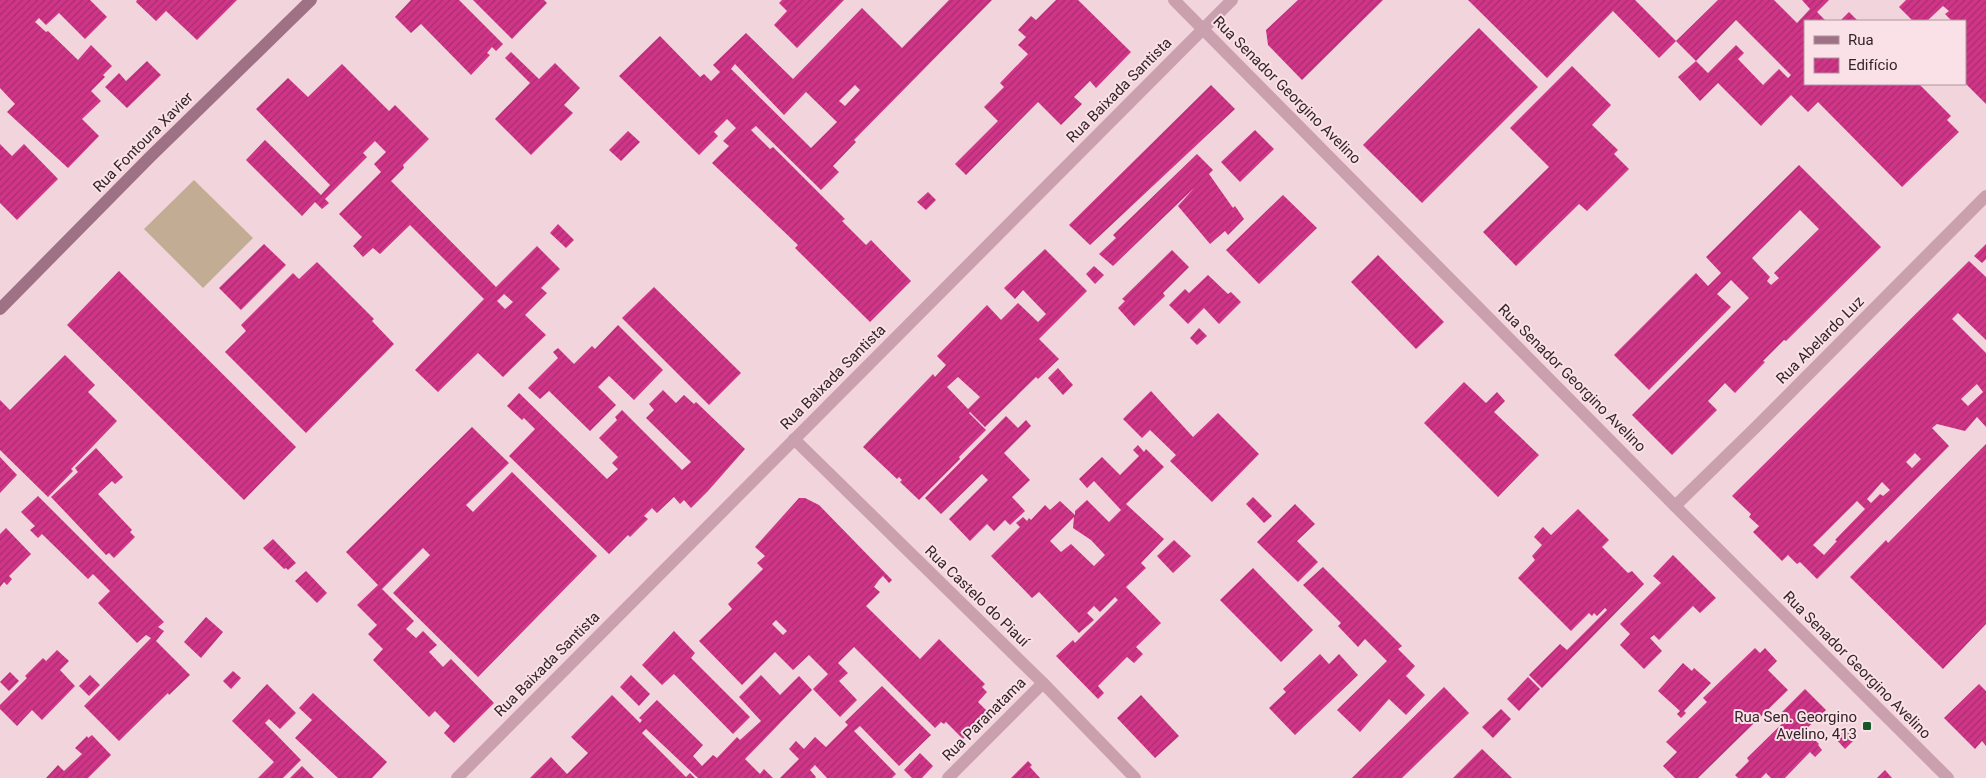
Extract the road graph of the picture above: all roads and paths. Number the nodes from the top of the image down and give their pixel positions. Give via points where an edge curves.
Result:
1 (311, 0) edge
2 (1174, 0) edge
3 (1232, 0) edge
4 (1203, 29) junction
5 (1986, 196) edge
6 (0, 309) edge
7 (794, 439) junction
8 (1675, 506) junction
9 (1043, 683) junction
10 (457, 778) edge
11 (948, 778) edge
12 (1135, 778) edge
13 (1948, 778) edge

1 - 6 main road, Rua Fontoura Xavier
2 - 4 street, Rua Senador Georgino Avelino
3 - 4 street, Rua Baixada Santista
4 - 7 street, Rua Baixada Santista
4 - 8 street, Rua Senador Georgino Avelino
5 - 8 street, Rua Abelardo Luz
7 - 9 street, Rua Castelo do Piauí
7 - 10 street, Rua Baixada Santista
8 - 13 street, Rua Senador Georgino Avelino
9 - 11 street, Rua Paranatama
9 - 12 street, Rua Castelo do Piauí

